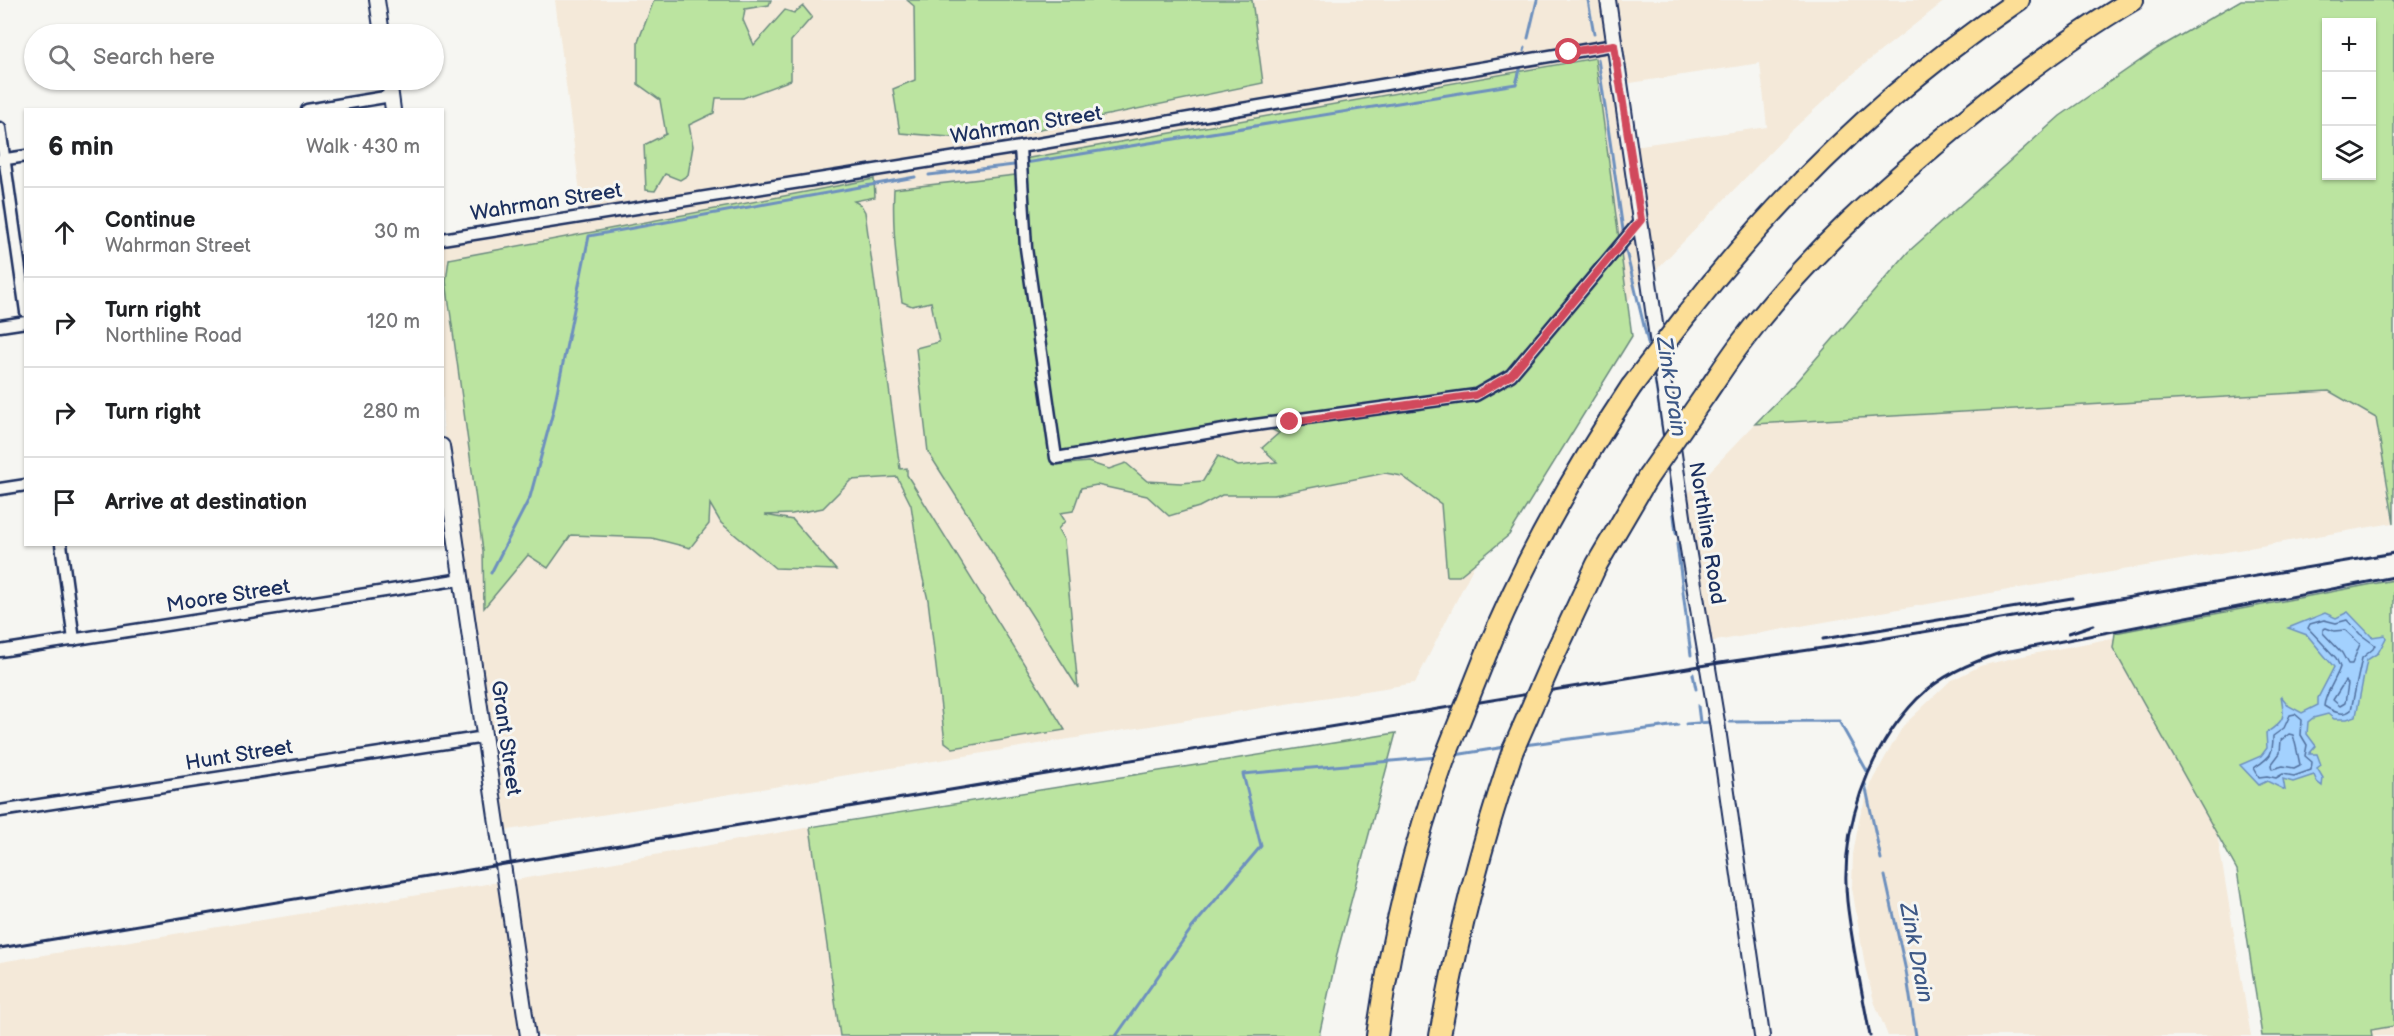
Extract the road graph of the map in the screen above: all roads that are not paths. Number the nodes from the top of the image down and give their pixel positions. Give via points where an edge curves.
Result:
1 (377, 0) edge
2 (1608, 0) edge
3 (2019, 0) edge
4 (2133, 0) edge
5 (381, 24) edge
6 (1614, 45) junction
7 (392, 103) edge
8 (331, 108) edge
9 (0, 128) edge
10 (1020, 147) junction
11 (24, 156) edge
12 (2, 159) edge
13 (1641, 220) junction
14 (444, 239) edge
15 (24, 299) edge
16 (24, 322) edge
17 (0, 326) edge
18 (444, 459) edge
19 (24, 485) edge
20 (0, 489) edge
21 (61, 546) edge
22 (462, 579) junction
23 (74, 640) junction
24 (0, 651) edge
25 (484, 737) junction
26 (0, 812) edge
27 (528, 1036) edge
28 (1377, 1036) edge
29 (1440, 1036) edge
30 (1762, 1036) edge

1 - 5 street
2 - 6 street, Northline Road
3 - 28 highway, bridge via 1903,89 1818,166 1768,218 1631,387 1545,527 1506,604 1444,760 1404,896
4 - 29 highway, bridge via 2024,73 1883,190 1825,247 1744,338 1648,477 1597,564 1513,750 1466,908
6 - 10 street, Wahrman Street
6 - 13 street, Northline Road
7 - 8 street
9 - 12 street
10 - 13 street via 1026,248 1056,458 1248,426 1476,395 1511,375
10 - 14 street, Wahrman Street
11 - 12 street
12 - 15 street
13 - 30 street, Northline Road
16 - 17 street
18 - 22 street, Grant Street
19 - 20 street
21 - 23 street
22 - 23 street, Moore Street
22 - 25 street, Grant Street
23 - 24 street, Moore Street
25 - 26 street, Hunt Street
25 - 27 street, Grant Street

